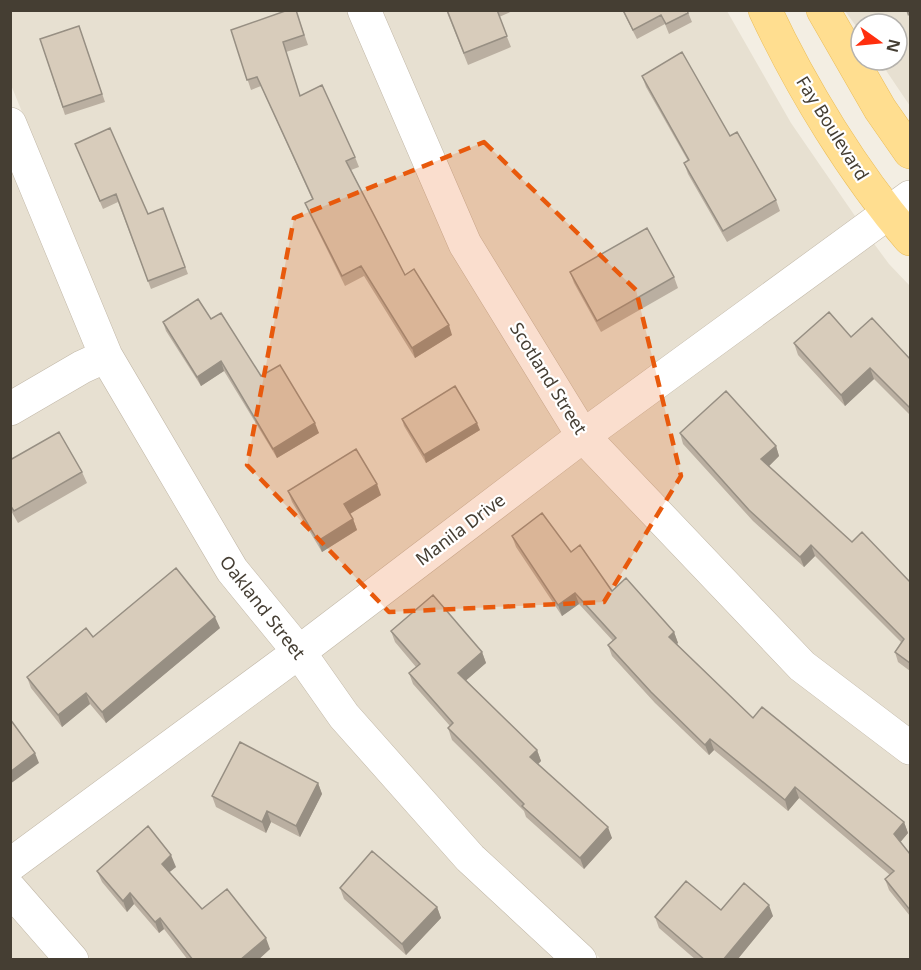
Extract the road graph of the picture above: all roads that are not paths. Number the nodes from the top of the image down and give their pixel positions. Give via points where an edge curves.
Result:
1 (364, 10) edge
2 (765, 10) edge
3 (823, 10) edge
4 (10, 124) edge
5 (910, 152) edge
6 (898, 204) edge
7 (910, 239) edge
8 (106, 356) junction
9 (10, 409) edge
10 (583, 436) junction
11 (299, 652) junction
12 (910, 748) edge
13 (10, 865) edge
14 (10, 889) edge
15 (72, 960) edge
16 (580, 960) edge

1 - 10 street, Scotland Street via 465,244
2 - 6 main road, Fay Boulevard via 822,114
3 - 5 main road via 880,109
4 - 8 street, Oakland Street
6 - 7 main road, Fay Boulevard
6 - 10 street, Manila Drive
8 - 9 street
8 - 11 street, Oakland Street via 232,570
10 - 11 street, Manila Drive
10 - 12 street, Scotland Street via 802,666
11 - 13 street, Manila Drive
11 - 16 street, Oakland Street via 344,717 470,858
14 - 15 street

